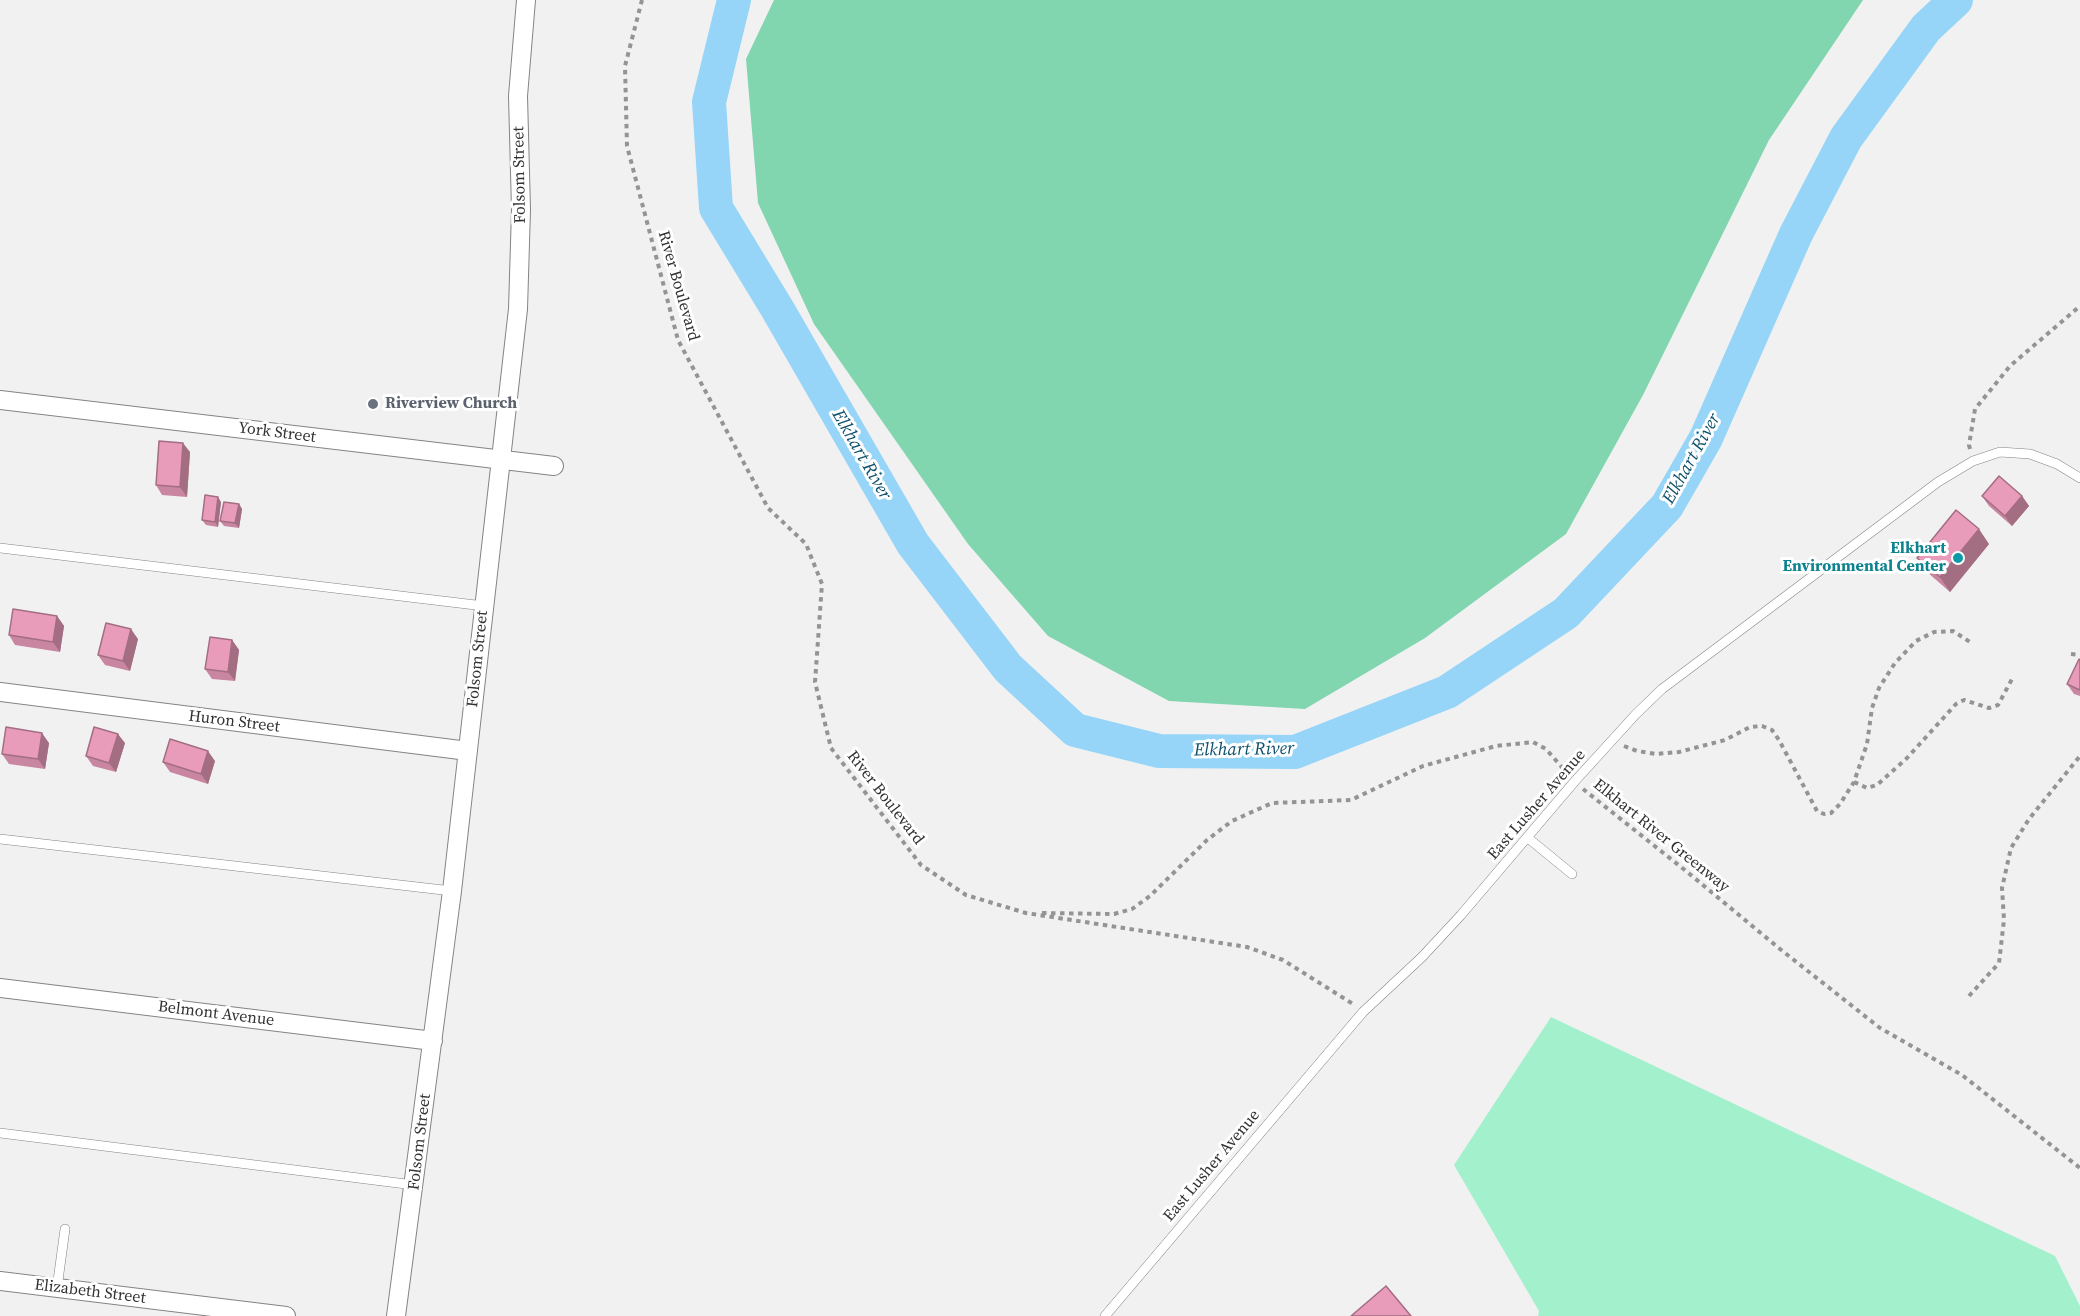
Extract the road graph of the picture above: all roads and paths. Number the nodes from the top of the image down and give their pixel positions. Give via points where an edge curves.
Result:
1 (526, 0) edge
2 (642, 0) edge
3 (2080, 306) edge
4 (0, 400) edge
5 (499, 460) junction
6 (1973, 461) junction
7 (554, 466) dead end
8 (2080, 478) edge
9 (0, 548) edge
10 (484, 606) junction
11 (1970, 642) dead end
12 (2071, 654) dead end
13 (2080, 655) edge
14 (2012, 679) dead end
15 (0, 692) edge
16 (1612, 741) junction
17 (468, 751) junction
18 (2080, 756) edge
19 (1575, 782) junction
20 (1854, 782) junction
21 (1528, 838) junction
22 (0, 839) edge
23 (1572, 874) dead end
24 (452, 891) junction
25 (1026, 913) junction
26 (0, 988) edge
27 (1970, 996) dead end
28 (1363, 1012) junction
29 (433, 1041) junction
30 (0, 1133) edge
31 (2080, 1168) edge
32 (414, 1185) junction
33 (65, 1229) dead end
34 (0, 1281) edge
35 (57, 1288) junction
36 (286, 1316) edge
37 (396, 1316) edge
38 (1105, 1316) edge

1 - 5 street, Folsom Street via 518,96 522,210 518,309
2 - 25 path, River Boulevard via 625,66 627,146 678,340 768,508 806,544 822,584 815,682 831,748 921,865 966,895
3 - 6 path via 2010,366 1975,409 1969,445
4 - 5 street, York Street
5 - 7 street, York Street
5 - 10 street, Folsom Street
6 - 8 lane, East Lusher Avenue via 2000,452 2030,454
6 - 16 lane, East Lusher Avenue via 1938,482 1662,689
9 - 10 lane
10 - 17 street, Folsom Street
11 - 20 path via 1953,632 1934,632 1916,641 1895,663 1875,698 1867,744
12 - 13 path
14 - 20 path via 1998,705 1989,708 1964,700 1956,704 1877,785 1867,788
15 - 17 street, Huron Street
16 - 19 lane, East Lusher Avenue
16 - 20 path via 1637,752 1679,752 1762,726 1772,730 1779,740 1817,811 1831,813
17 - 24 street, Folsom Street
18 - 27 path via 2011,848 2002,888 2000,963
19 - 21 lane, East Lusher Avenue
19 - 25 path, Elkhart River Greenway via 1546,749 1533,742 1496,747 1423,766 1351,800 1272,803 1254,811 1232,821 1207,840 1132,909 1114,914
19 - 31 path, Elkhart River Greenway via 1880,1028 1962,1075
21 - 23 lane
21 - 28 lane, East Lusher Avenue via 1422,957
22 - 24 lane
24 - 29 street, Folsom Street
25 - 28 path, River Boulevard via 1247,947 1283,960
26 - 29 street, Belmont Avenue
28 - 38 lane, East Lusher Avenue
29 - 32 street, Folsom Street
30 - 32 lane
32 - 37 street, Folsom Street
33 - 35 lane
34 - 35 street, Elizabeth Street
35 - 36 street, Elizabeth Street

